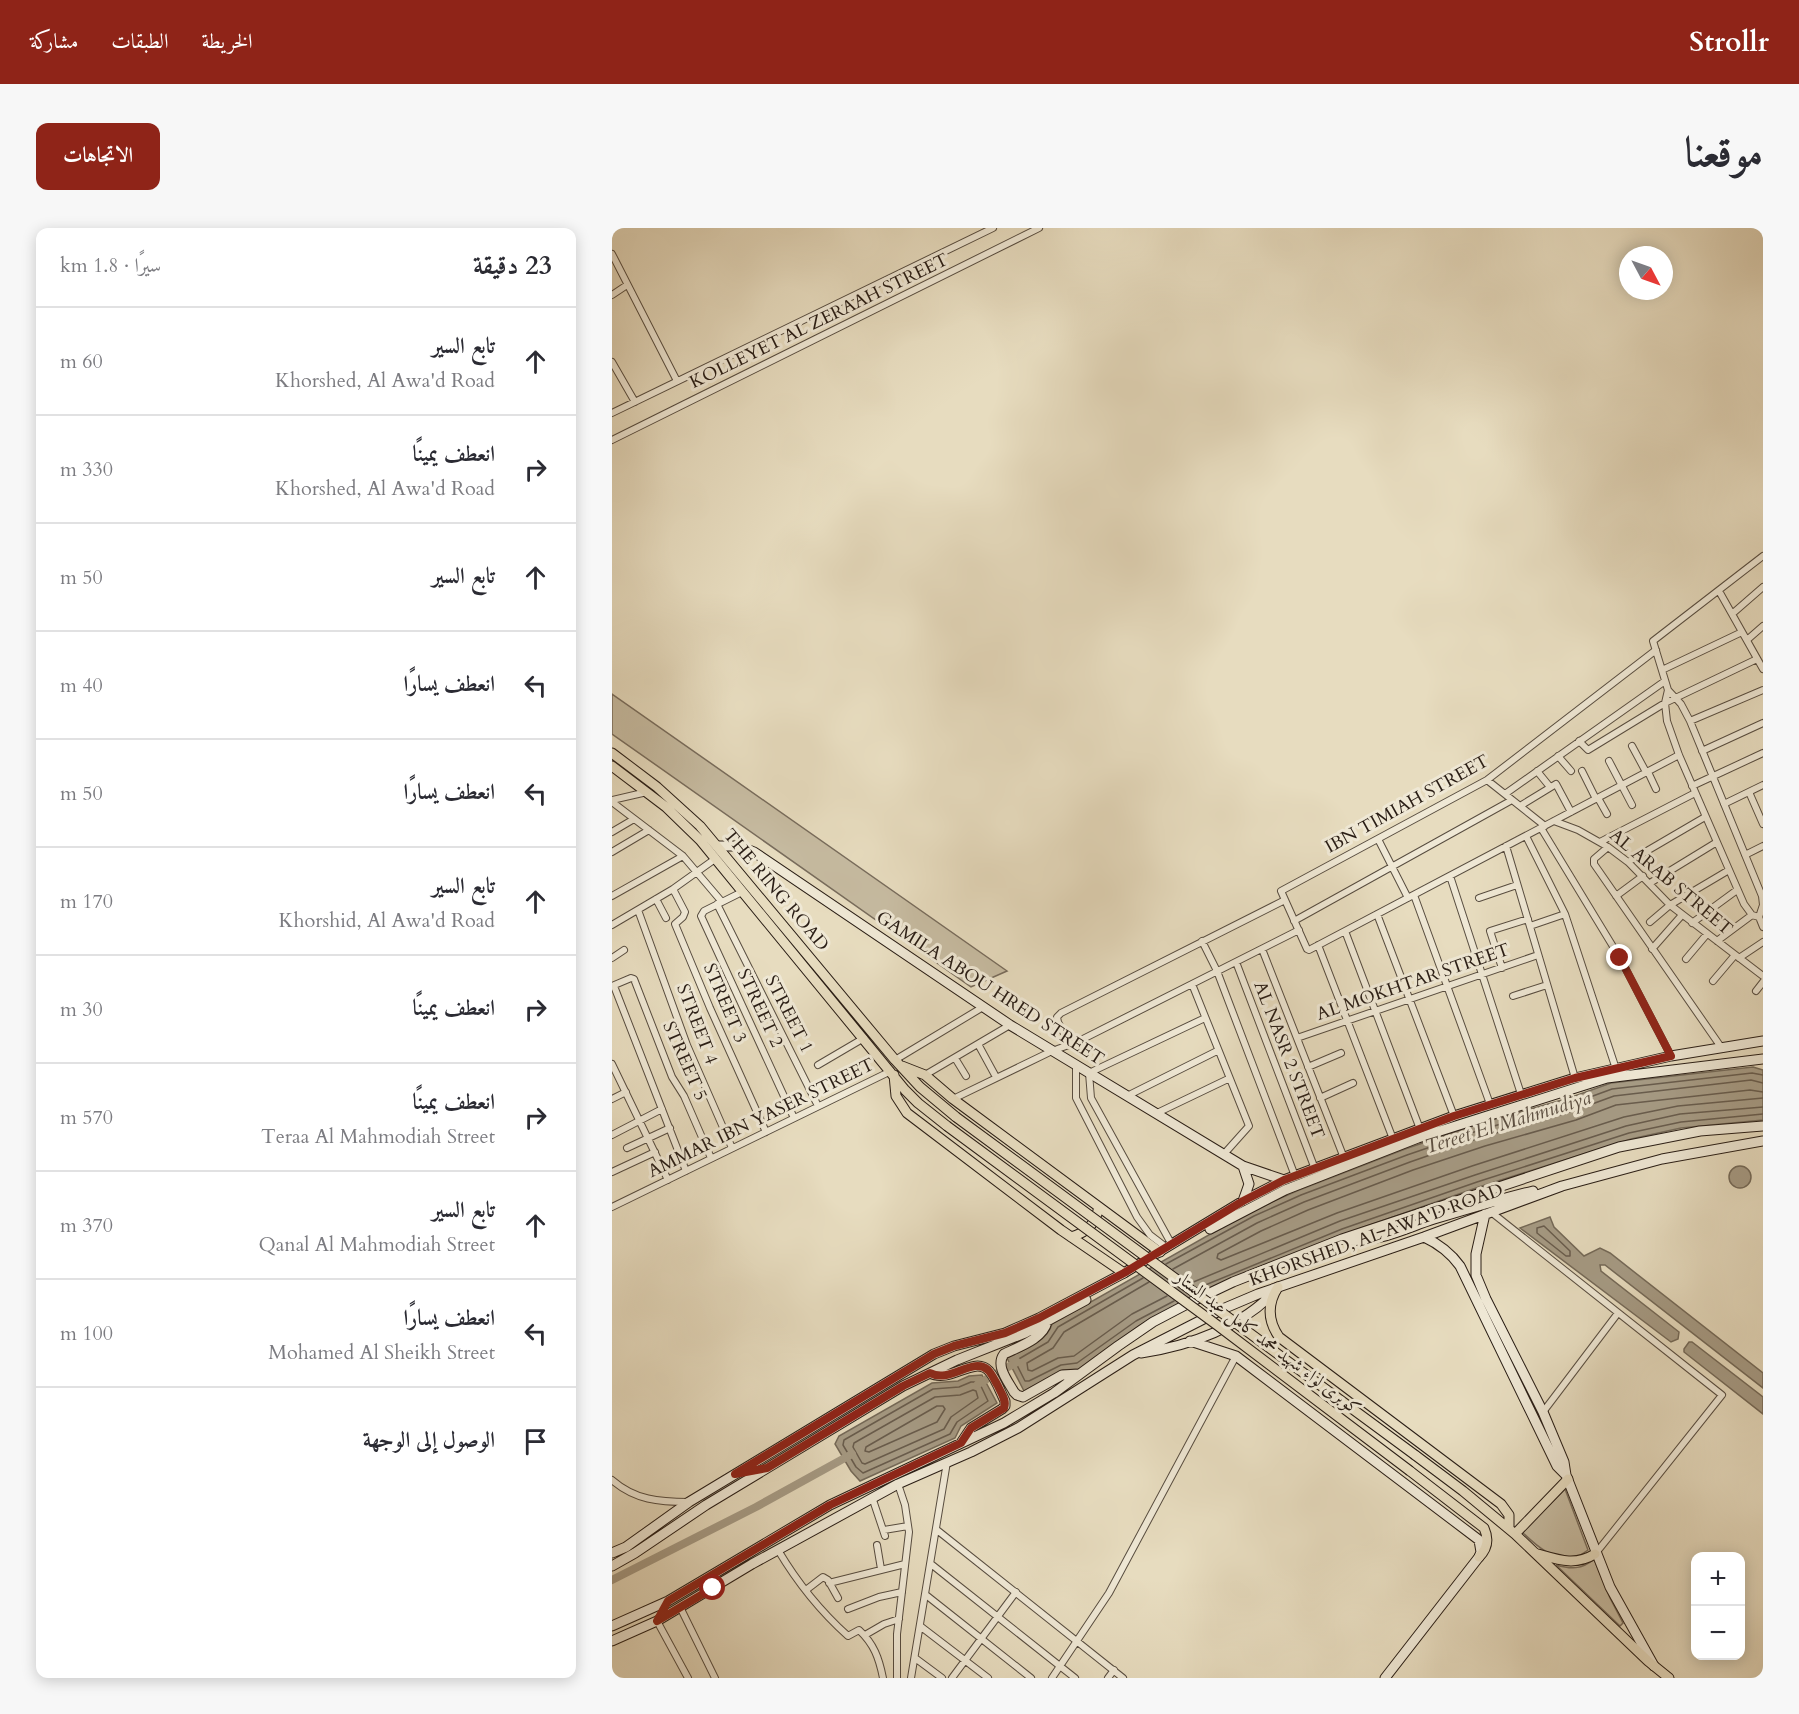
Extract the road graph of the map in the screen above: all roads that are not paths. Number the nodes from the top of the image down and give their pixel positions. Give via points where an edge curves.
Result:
1 (993, 228) edge
2 (1039, 228) edge
3 (612, 254) edge
4 (627, 285) junction
5 (612, 295) edge
6 (612, 362) edge
7 (677, 381) junction
8 (635, 402) junction
9 (612, 413) edge
10 (612, 440) edge
11 (1763, 556) edge
12 (1763, 587) edge
13 (1719, 591) junction
14 (1732, 614) junction
15 (1763, 626) edge
16 (1742, 632) junction
17 (1747, 640) junction
18 (1656, 650) junction
19 (1757, 659) junction
20 (1762, 667) edge
21 (1662, 670) junction
22 (1665, 681) junction
23 (1668, 690) junction
24 (1763, 690) edge
25 (1676, 698) junction
26 (1665, 703) junction
27 (1690, 721) junction
28 (1763, 723) edge
29 (1579, 741) junction
30 (1632, 746) dead end
31 (1702, 752) junction
32 (612, 753) edge
33 (1763, 753) edge
34 (1679, 755) junction
35 (1558, 756) junction
36 (1609, 761) dead end
37 (612, 766) edge
38 (1537, 771) junction
39 (1571, 771) dead end
40 (1582, 771) dead end
41 (1647, 772) junction
42 (1713, 777) junction
43 (1487, 780) junction
44 (1622, 785) junction
45 (1763, 785) edge
46 (1551, 787) junction
47 (1656, 789) dead end
48 (1694, 790) junction
49 (648, 792) junction
50 (1749, 792) junction
51 (1505, 794) junction
52 (1597, 798) junction
53 (1512, 800) junction
54 (612, 801) edge
55 (1724, 804) junction
56 (1632, 805) dead end
57 (1520, 806) junction
58 (1572, 812) junction
59 (1607, 814) dead end
60 (1705, 817) junction
61 (634, 819) junction
62 (1554, 821) junction
63 (1763, 824) edge
64 (1543, 827) junction
65 (649, 830) junction
66 (612, 832) edge
67 (1526, 836) junction
68 (1378, 839) junction
69 (1600, 842) junction
70 (1717, 843) junction
71 (718, 846) junction
72 (1506, 846) junction
73 (1763, 846) edge
74 (1608, 847) junction
75 (612, 852) edge
76 (1745, 855) junction
77 (683, 856) junction
78 (715, 859) junction
79 (1628, 862) junction
80 (1392, 867) junction
81 (1729, 870) junction
82 (697, 873) junction
83 (1450, 876) junction
84 (1643, 876) junction
85 (1650, 883) junction
86 (1517, 885) junction
87 (673, 889) junction
88 (1737, 890) junction
89 (742, 892) junction
90 (612, 896) edge
91 (1411, 896) junction
92 (1616, 896) junction
93 (1479, 898) dead end
94 (656, 899) junction
95 (1285, 900) junction
96 (720, 903) junction
97 (1670, 905) junction
98 (1763, 905) edge
99 (639, 910) junction
100 (1377, 914) junction
101 (1565, 914) junction
102 (1682, 915) junction
103 (1756, 916) junction
104 (666, 918) dead end
105 (1294, 921) junction
106 (1650, 921) dead end
107 (1529, 923) junction
108 (1692, 923) junction
109 (612, 925) edge
110 (1763, 927) edge
111 (1299, 930) junction
112 (1345, 931) junction
113 (1707, 934) junction
114 (1717, 941) junction
115 (1202, 942) junction
116 (1763, 942) edge
117 (1318, 945) junction
118 (1262, 949) junction
119 (1652, 949) junction
120 (624, 950) dead end
121 (1538, 955) junction
122 (1737, 956) junction
123 (612, 958) edge
124 (1686, 959) dead end
125 (1236, 962) junction
126 (1502, 968) junction
127 (1216, 971) junction
128 (1482, 974) junction
129 (1763, 976) edge
130 (1713, 981) dead end
131 (1763, 982) edge
132 (1192, 984) junction
133 (1547, 985) junction
134 (613, 986) edge
135 (1447, 987) junction
136 (1756, 991) dead end
137 (1513, 996) dead end
138 (1409, 999) junction
139 (983, 1007) junction
140 (1375, 1011) junction
141 (1205, 1018) junction
142 (1347, 1021) junction
143 (1010, 1025) junction
144 (864, 1038) junction
145 (1297, 1038) junction
146 (1763, 1041) edge
147 (978, 1044) junction
148 (1070, 1045) junction
149 (1721, 1047) junction
150 (1052, 1051) junction
151 (1217, 1051) junction
152 (1341, 1053) dead end
153 (1671, 1056) junction
154 (955, 1058) junction
155 (1760, 1061) edge
156 (818, 1065) dead end
157 (1076, 1065) junction
158 (613, 1067) edge
159 (1308, 1067) junction
160 (895, 1068) junction
161 (1616, 1068) junction
162 (1089, 1072) junction
163 (925, 1075) junction
164 (966, 1076) dead end
165 (996, 1077) junction
166 (1575, 1078) junction
167 (1228, 1079) junction
168 (1353, 1083) dead end
169 (626, 1092) junction
170 (1521, 1094) junction
171 (1127, 1096) junction
172 (1320, 1098) junction
173 (612, 1099) edge
174 (953, 1099) junction
175 (1490, 1104) junction
176 (818, 1106) junction
177 (662, 1109) junction
178 (1157, 1113) junction
179 (1454, 1116) junction
180 (794, 1118) junction
181 (639, 1121) junction
182 (1763, 1126) edge
183 (670, 1128) junction
184 (1420, 1129) junction
185 (766, 1132) junction
186 (612, 1135) edge
187 (648, 1138) junction
188 (1393, 1139) junction
189 (1763, 1141) edge
190 (627, 1148) dead end
191 (732, 1148) junction
192 (655, 1152) junction
193 (1224, 1154) junction
194 (711, 1158) junction
195 (1344, 1158) junction
196 (1243, 1166) junction
197 (1315, 1169) junction
198 (686, 1171) junction
199 (612, 1173) edge
200 (1295, 1176) junction
201 (668, 1179) junction
202 (1284, 1180) junction
203 (1562, 1186) junction
204 (1243, 1201) junction
205 (612, 1207) edge
206 (1099, 1207) junction
207 (1488, 1213) junction
208 (1071, 1237) junction
209 (1424, 1237) junction
210 (1342, 1239) junction
211 (1167, 1248) junction
212 (1124, 1273) junction
213 (1471, 1277) junction
214 (1278, 1287) junction
215 (1618, 1313) junction
216 (1047, 1322) junction
217 (1191, 1341) junction
218 (1133, 1355) junction
219 (1236, 1356) junction
220 (930, 1373) junction
221 (1080, 1374) junction
222 (1543, 1412) junction
223 (961, 1443) junction
224 (947, 1462) junction
225 (767, 1468) junction
226 (735, 1474) junction
227 (1567, 1477) junction
228 (612, 1480) edge
229 (898, 1484) junction
230 (872, 1497) junction
231 (689, 1502) junction
232 (909, 1526) junction
233 (937, 1530) junction
234 (1512, 1532) junction
235 (877, 1545) dead end
236 (778, 1550) junction
237 (612, 1553) edge
238 (1534, 1553) junction
239 (1595, 1554) junction
240 (1479, 1557) junction
241 (905, 1564) junction
242 (931, 1564) junction
243 (612, 1566) edge
244 (881, 1569) junction
245 (829, 1583) junction
246 (806, 1590) junction
247 (902, 1592) junction
248 (1016, 1592) junction
249 (926, 1595) junction
250 (838, 1598) dead end
251 (668, 1601) junction
252 (680, 1607) junction
253 (848, 1609) dead end
254 (997, 1617) junction
255 (899, 1619) junction
256 (657, 1621) junction
257 (612, 1626) edge
258 (920, 1626) junction
259 (865, 1635) junction
260 (981, 1639) junction
261 (612, 1641) edge
262 (1077, 1641) junction
263 (915, 1658) junction
264 (965, 1660) junction
265 (1060, 1666) junction
266 (1655, 1667) junction
267 (1114, 1670) junction
268 (688, 1678) edge
269 (715, 1678) edge
270 (883, 1678) edge
271 (897, 1678) edge
272 (911, 1678) edge
273 (942, 1678) edge
274 (952, 1678) edge
275 (988, 1678) edge
276 (1031, 1678) edge
277 (1052, 1678) edge
278 (1075, 1678) edge
279 (1108, 1678) edge
280 (1123, 1678) edge
281 (1385, 1678) edge
282 (1670, 1678) edge

1 - 7 street, KOLLEYET AL ZERAAH STREET
2 - 10 street, KOLLEYET AL ZERAAH STREET
3 - 4 street
4 - 5 street
4 - 7 street
6 - 8 street
7 - 8 street, KOLLEYET AL ZERAAH STREET
8 - 9 street, KOLLEYET AL ZERAAH STREET
11 - 13 street
12 - 14 street
13 - 14 street
13 - 18 street via 1653,641
14 - 16 street
15 - 17 street
16 - 17 street
16 - 21 street
17 - 19 street
18 - 21 street
18 - 43 street, IBN TIMIAH STREET
19 - 20 street
19 - 25 street
21 - 22 street
22 - 23 street
22 - 29 street
23 - 25 street
23 - 26 street
24 - 27 street
25 - 26 street
25 - 27 street
26 - 29 street via 1588,750
26 - 34 street
27 - 31 street
28 - 31 street
29 - 35 street
30 - 41 street
31 - 42 street
32 - 71 main road, THE RING ROAD via 679,806
33 - 42 street
34 - 41 street
34 - 48 street
35 - 38 street
35 - 39 street
36 - 44 street
37 - 49 main road, THE RING ROAD
38 - 46 street
38 - 51 street
40 - 52 street
41 - 44 street
41 - 47 street
42 - 48 street
42 - 55 street
43 - 51 street
43 - 68 street, IBN TIMIAH STREET
44 - 52 street
44 - 56 street
45 - 50 street
46 - 57 street
46 - 58 street via 1557,785
48 - 60 street
48 - 69 street
49 - 54 street
49 - 78 main road, THE RING ROAD
50 - 55 street
50 - 63 street
51 - 53 street
52 - 58 street
52 - 59 street
53 - 57 street
53 - 80 street
54 - 61 street, STREET 1
55 - 76 street
57 - 64 street
58 - 62 street
60 - 70 street
60 - 79 street
61 - 65 street, STREET 1
61 - 66 street
62 - 64 street
62 - 69 street, AL ARAB STREET
64 - 67 street
64 - 153 street via 1620,958
65 - 75 street
65 - 77 street, STREET 1
67 - 72 street
67 - 101 street
68 - 80 street
68 - 95 street, IBN TIMIAH STREET via 1282,889
69 - 74 street, AL ARAB STREET
70 - 81 street
70 - 85 street
71 - 139 main road, GAMILA ABOU HRED STREET via 739,846 754,852
71 - 160 main road, THE RING ROAD
72 - 83 street
72 - 86 street
73 - 76 street
74 - 79 street, AL ARAB STREET
74 - 92 street via 1593,862
76 - 98 street
77 - 82 street, STREET 1
77 - 90 street
78 - 82 street
78 - 89 main road, THE RING ROAD
79 - 84 street, AL ARAB STREET
80 - 91 street
80 - 105 street
81 - 88 street
81 - 97 street
82 - 87 street
82 - 96 street, STREET 1
83 - 91 street
83 - 128 street
84 - 85 street, AL ARAB STREET
84 - 92 street
85 - 97 street, AL ARAB STREET
86 - 93 street
86 - 107 street
87 - 94 street
87 - 185 street, STREET 3 via 685,912 675,925
88 - 103 street via 1747,910
88 - 108 street
89 - 96 street
89 - 144 main road, THE RING ROAD
91 - 100 street
91 - 135 street
92 - 119 street
94 - 99 street
94 - 104 street
95 - 105 street
95 - 115 street
96 - 176 street, STREET 1
96 - 180 street, STREET 2 via 704,911 702,919
97 - 102 street, AL ARAB STREET
97 - 106 street
98 - 103 street
99 - 109 street
99 - 191 street, STREET 4 via 687,1045
100 - 112 street
100 - 138 street
101 - 107 street
101 - 161 street
102 - 108 street, AL ARAB STREET
102 - 119 street
103 - 110 street
103 - 114 street
105 - 111 street
107 - 121 street
107 - 126 street via 1490,931
108 - 113 street, AL ARAB STREET
111 - 117 street via 1307,949
111 - 118 street
112 - 117 street
112 - 140 street
113 - 114 street, AL ARAB STREET
113 - 124 street
114 - 122 street, AL ARAB STREET
115 - 127 street
115 - 148 street via 1061,1013 1058,1022
116 - 122 street
117 - 142 street
118 - 125 street
118 - 145 street
119 - 149 street
120 - 123 street
121 - 126 street, AL MOKHTAR STREET
121 - 133 street
122 - 129 street, AL ARAB STREET
122 - 130 street
125 - 127 street
125 - 197 street, AL NASR 2 STREET
126 - 128 street, AL MOKHTAR STREET
127 - 132 street
127 - 200 street
128 - 135 street, AL MOKHTAR STREET
128 - 170 street
131 - 136 street
132 - 141 street
132 - 148 street
133 - 137 street
133 - 166 street
134 - 177 street
134 - 194 street, STREET 5 via 631,978 635,981 672,1077
135 - 138 street, AL MOKHTAR STREET
135 - 175 street
138 - 140 street, AL MOKHTAR STREET
138 - 179 street
139 - 143 main road, GAMILA ABOU HRED STREET
139 - 160 street, AMMAR IBN YASER STREET
140 - 142 street, AL MOKHTAR STREET
140 - 184 street
141 - 151 street
141 - 162 street
142 - 145 street, AL MOKHTAR STREET
142 - 188 street
143 - 147 street
143 - 150 main road, GAMILA ABOU HRED STREET
144 - 156 street
144 - 160 main road, THE RING ROAD
145 - 159 street
146 - 149 main road
147 - 154 street
147 - 165 street
148 - 150 street
149 - 153 main road
150 - 157 main road, GAMILA ABOU HRED STREET
150 - 165 street
151 - 167 street
151 - 171 street
152 - 159 street
153 - 161 main road
154 - 163 street
154 - 164 street
155 - 216 main road via 1607,1078 1418,1138 1259,1202
157 - 162 main road, GAMILA ABOU HRED STREET
157 - 211 street via 1076,1098 1137,1217
158 - 169 street
159 - 172 street
160 - 163 main road
160 - 176 street, AMMAR IBN YASER STREET
160 - 208 main road via 896,1096 907,1113
160 - 234 main road, كوبرى لواء شهيد محمد كامل عبد الستار, bridge via 1415,1455
160 - 240 main road, كوبرى لواء شهيد محمد كامل عبد الستار, bridge via 918,1103 947,1126 1484,1528 1487,1547
161 - 166 main road
162 - 171 main road, GAMILA ABOU HRED STREET
162 - 211 street via 1091,1098
163 - 174 main road
165 - 174 street
166 - 170 main road
167 - 178 street
167 - 193 street via 1249,1126
168 - 172 street
169 - 173 street
169 - 181 street
170 - 175 main road
171 - 178 main road, GAMILA ABOU HRED STREET
172 - 195 street
174 - 206 main road
175 - 179 main road
176 - 180 street, AMMAR IBN YASER STREET
177 - 181 street
177 - 183 street
178 - 193 main road, GAMILA ABOU HRED STREET
179 - 184 main road
180 - 185 street, AMMAR IBN YASER STREET
181 - 186 street
181 - 187 street
182 - 210 main road, KHORSHED, AL AWA'D ROAD via 1700,1131 1619,1147
183 - 187 street
183 - 198 street
184 - 188 main road
185 - 191 street, AMMAR IBN YASER STREET
187 - 190 street
187 - 192 street
188 - 195 main road
189 - 203 main road, KHORSHED, AL AWA'D ROAD via 1662,1159
191 - 194 street, AMMAR IBN YASER STREET
192 - 199 street
192 - 201 street
193 - 196 main road, GAMILA ABOU HRED STREET
194 - 198 street, AMMAR IBN YASER STREET
195 - 197 main road
196 - 202 main road, GAMILA ABOU HRED STREET
196 - 204 main road via 1249,1184
197 - 200 main road
198 - 201 street, AMMAR IBN YASER STREET
200 - 202 main road
201 - 205 street, AMMAR IBN YASER STREET
202 - 204 main road
203 - 207 main road, KHORSHED, AL AWA'D ROAD
203 - 210 main road via 1432,1219 1378,1238
204 - 211 main road
206 - 208 main road via 1090,1227
206 - 211 main road
207 - 209 main road, KHORSHED, AL AWA'D ROAD
207 - 213 main road
207 - 215 street
208 - 212 main road
209 - 213 main road via 1451,1254
209 - 214 main road, KHORSHED, AL AWA'D ROAD
210 - 221 main road, KHORSHED, AL AWA'D ROAD via 1192,1301 1135,1334
211 - 212 main road
212 - 226 main road via 1022,1326 934,1354
213 - 222 main road
213 - 227 main road via 1557,1466
214 - 217 main road via 1245,1316
214 - 218 main road, KHORSHED, AL AWA'D ROAD via 1226,1308
214 - 234 main road via 1270,1315 1279,1337 1501,1504 1509,1515
215 - 222 street
215 - 239 street via 1722,1395
216 - 220 main road
216 - 221 main road via 1040,1335 1002,1356 999,1365 1014,1392 1025,1396 1062,1375
217 - 218 main road
217 - 219 main road
218 - 224 main road, KHORSHED, AL AWA'D ROAD via 1018,1428
219 - 240 main road via 1476,1535 1481,1546
219 - 262 street via 1109,1593
220 - 223 main road via 945,1376 978,1366 990,1372 1005,1401 1002,1409 971,1428
220 - 225 main road
221 - 223 main road, KHORSHED, AL AWA'D ROAD via 1021,1413
222 - 227 main road
223 - 251 main road, KHORSHED, AL AWA'D ROAD via 830,1505
224 - 229 main road, KHORSHED, AL AWA'D ROAD
224 - 233 street
225 - 226 main road
225 - 243 main road
226 - 231 main road
227 - 234 main road
227 - 239 main road
228 - 231 street via 642,1498
229 - 230 main road, KHORSHED, AL AWA'D ROAD
229 - 232 street
230 - 232 street via 884,1533
230 - 236 main road, KHORSHED, AL AWA'D ROAD
231 - 237 main road
232 - 241 street
233 - 242 street
233 - 248 street
234 - 238 main road, كوبرى لواء شهيد محمد كامل عبد الستار
235 - 244 street
236 - 246 street
236 - 252 main road, KHORSHED, AL AWA'D ROAD
238 - 239 main road via 1571,1562
238 - 266 main road, كوبرى لواء شهيد محمد كامل عبد الستار
239 - 266 main road
240 - 281 main road
241 - 244 street
241 - 247 street
242 - 249 street
242 - 254 street
244 - 245 street
245 - 246 street via 824,1577
245 - 250 street
246 - 259 street via 848,1636 858,1629
247 - 253 street
247 - 255 street
248 - 254 street
248 - 262 street
249 - 258 street
249 - 260 street
251 - 256 main road
251 - 257 main road, KHORSHED, AL AWA'D ROAD
252 - 256 main road, KHORSHED, AL AWA'D ROAD
252 - 269 street
254 - 260 street
254 - 265 street
255 - 259 street
255 - 271 street
256 - 261 main road, KHORSHED, AL AWA'D ROAD
256 - 268 street
258 - 263 street
258 - 264 street
259 - 270 street via 877,1654
260 - 264 street
260 - 276 street
262 - 265 street
262 - 267 street
263 - 272 street
263 - 273 street
264 - 274 street
264 - 275 street
265 - 277 street
265 - 278 street
266 - 282 main road, كوبرى لواء شهيد محمد كامل عبد الستار
267 - 279 street
267 - 280 street

